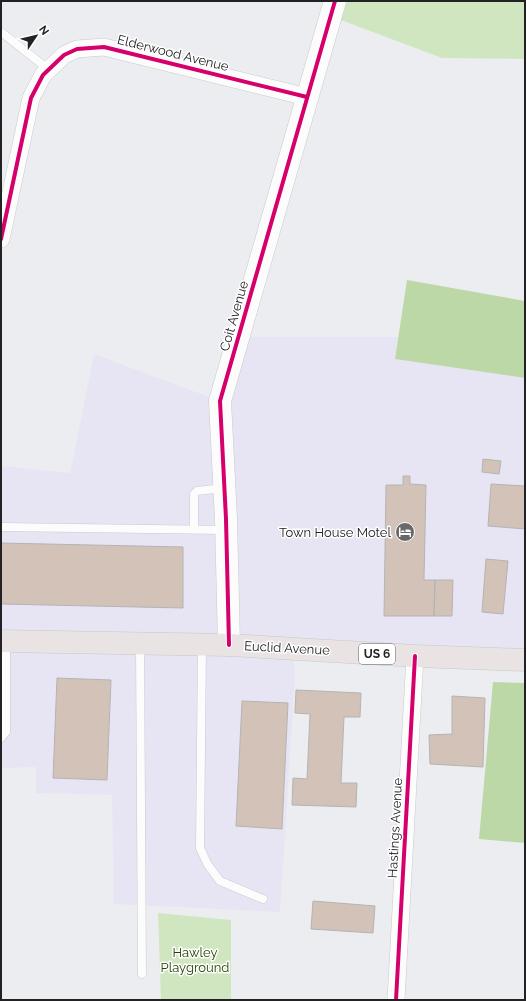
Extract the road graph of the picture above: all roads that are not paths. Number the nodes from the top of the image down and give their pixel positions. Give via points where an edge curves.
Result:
1 (335, 1) edge
2 (1, 32) edge
3 (48, 70) junction
4 (308, 97) junction
5 (1, 239) edge
6 (224, 488) junction
7 (1, 527) edge
8 (194, 530) junction
9 (226, 530) junction
10 (4, 641) edge
11 (140, 643) junction
12 (202, 644) junction
13 (229, 645) junction
14 (415, 656) junction
15 (525, 660) edge
16 (1, 738) edge
17 (263, 899) dead end
18 (142, 974) dead end
19 (396, 1000) edge

1 - 4 street, Coit Avenue
2 - 3 lane
3 - 4 street, Elderwood Avenue via 64,55 77,49 104,47
3 - 5 street, Elderwood Avenue via 31,98
4 - 6 street, Coit Avenue via 220,401
6 - 8 lane via 197,491 194,494
6 - 9 street, Coit Avenue
7 - 8 lane
8 - 9 lane
9 - 13 street, Coit Avenue
10 - 11 main road, Euclid Avenue / US 6
10 - 16 lane via 6,732
11 - 12 main road, Euclid Avenue / US 6
11 - 18 lane
12 - 13 main road, Euclid Avenue / US 6
12 - 17 lane via 200,848 220,881
13 - 14 main road, Euclid Avenue / US 6
14 - 15 main road, Euclid Avenue / US 6
14 - 19 street, Hastings Avenue

